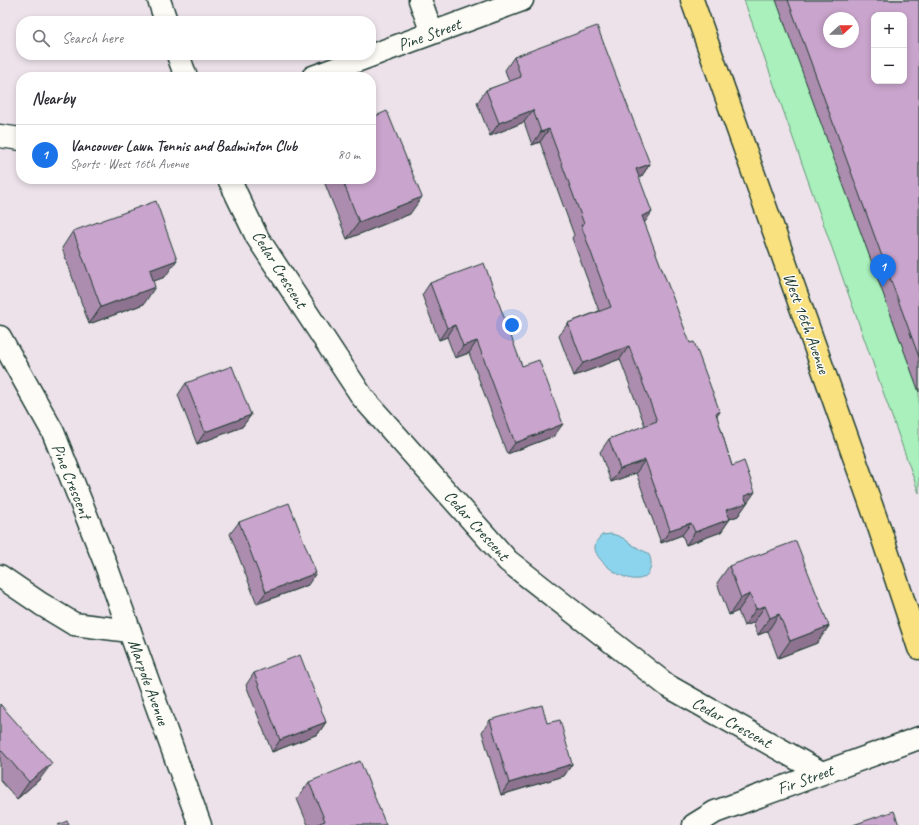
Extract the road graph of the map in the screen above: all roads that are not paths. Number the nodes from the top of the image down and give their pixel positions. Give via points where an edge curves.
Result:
1 (159, 0) edge
2 (420, 0) edge
3 (522, 0) edge
4 (692, 0) edge
5 (164, 16) edge
6 (432, 33) junction
7 (376, 54) edge
8 (180, 60) edge
9 (359, 60) edge
10 (184, 72) edge
11 (327, 72) edge
12 (0, 136) edge
13 (16, 138) edge
14 (231, 184) edge
15 (0, 337) edge
16 (0, 576) edge
17 (130, 631) junction
18 (919, 648) edge
19 (919, 738) edge
20 (822, 773) junction
21 (717, 819) edge
22 (200, 825) edge
23 (694, 825) edge

1 - 5 street
2 - 6 street
3 - 6 street, Pine Street
4 - 18 main road, West 16th Avenue via 880,530
6 - 7 street, Pine Street
8 - 10 street
9 - 11 street, Pine Street
12 - 13 street
14 - 20 street, Cedar Crescent via 257,237 363,398 508,561 668,686
15 - 17 street, Pine Crescent via 53,432
16 - 17 street, Marpole Avenue via 74,624
17 - 22 street, Marpole Avenue
19 - 20 street, Fir Street
20 - 21 street, Fir Street
21 - 23 street, Fir Street

